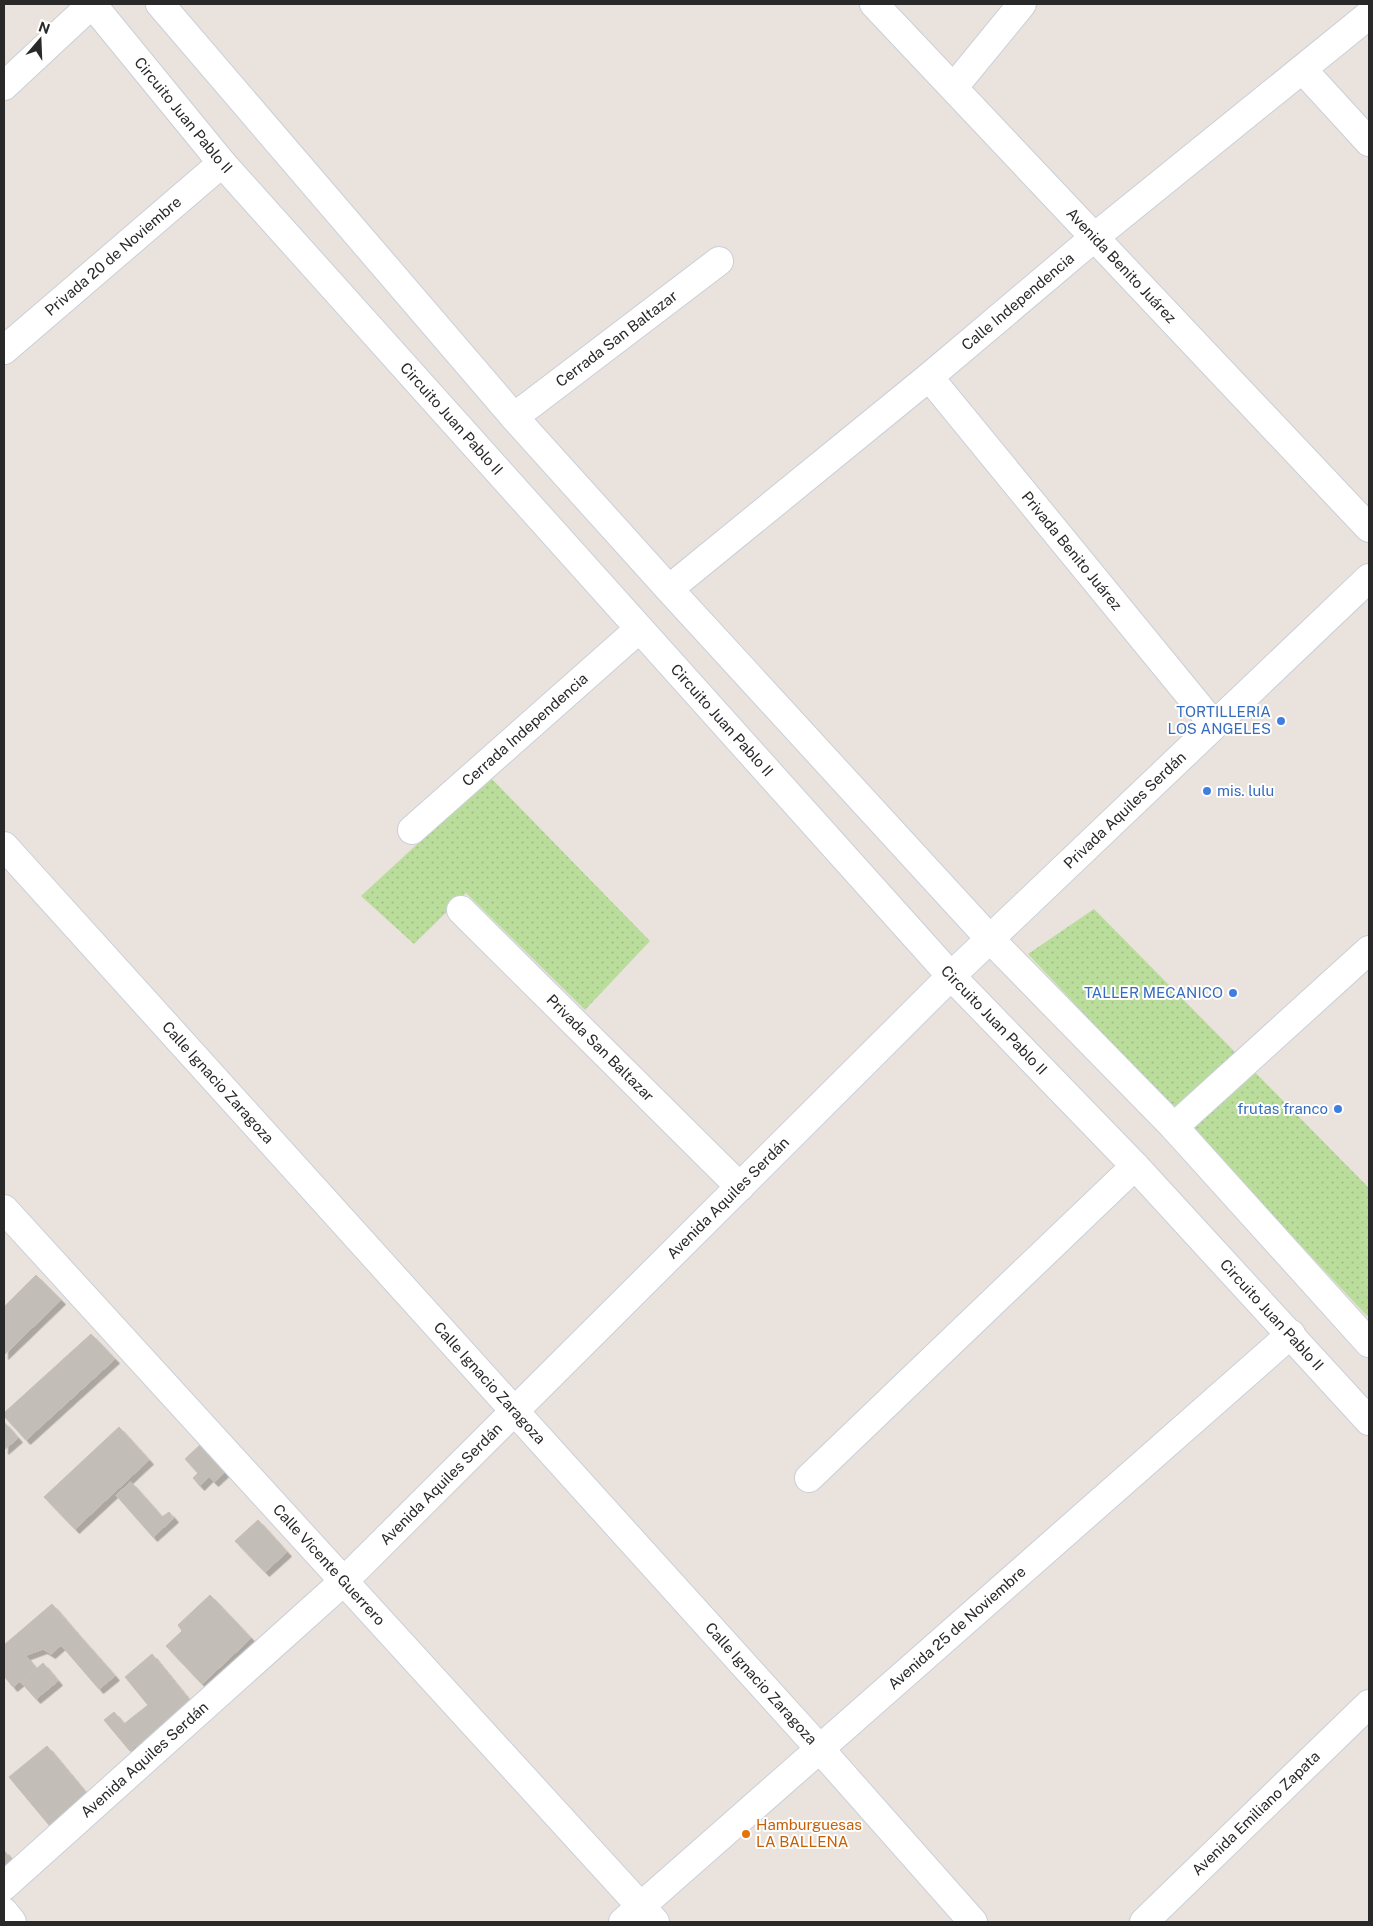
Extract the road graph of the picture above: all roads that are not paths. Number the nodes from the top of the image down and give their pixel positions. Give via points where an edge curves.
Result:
1 (92, 4) edge
2 (160, 4) edge
3 (874, 4) edge
4 (1022, 4) edge
5 (1369, 15) edge
6 (1303, 70) junction
7 (4, 86) edge
8 (954, 88) junction
9 (1369, 142) edge
10 (222, 163) junction
11 (1096, 236) junction
12 (719, 261) dead end
13 (4, 350) edge
14 (929, 377) junction
15 (514, 417) junction
16 (1369, 528) edge
17 (1369, 578) edge
18 (669, 589) junction
19 (639, 629) junction
20 (1214, 725) junction
21 (412, 830) dead end
22 (4, 846) edge
23 (461, 910) dead end
24 (990, 940) junction
25 (1369, 950) edge
26 (951, 976) junction
27 (1174, 1127) junction
28 (1135, 1166) junction
29 (740, 1187) junction
30 (4, 1209) edge
31 (1291, 1334) junction
32 (1368, 1341) edge
33 (516, 1412) junction
34 (1369, 1421) edge
35 (809, 1478) dead end
36 (344, 1581) junction
37 (1369, 1704) edge
38 (819, 1748) junction
39 (4, 1886) edge
40 (4, 1912) edge
41 (639, 1917) edge
42 (12, 1922) edge
43 (973, 1922) edge
44 (1144, 1922) edge

1 - 7 street
1 - 10 street, Circuito Juan Pablo II
2 - 15 street
3 - 8 street, Avenida Benito Juárez
4 - 8 street
5 - 6 street, Calle Independencia
6 - 9 street
6 - 11 street, Calle Independencia
8 - 11 street, Avenida Benito Juárez
10 - 13 street, Privada 20 de Noviembre
10 - 19 street, Circuito Juan Pablo II
11 - 14 street, Calle Independencia
11 - 16 street, Avenida Benito Juárez
12 - 15 street, Cerrada San Baltazar
14 - 18 street, Calle Independencia
14 - 20 street, Privada Benito Juárez
15 - 18 street
17 - 20 street, Privada Aquiles Serdán
18 - 24 street
19 - 21 street, Cerrada Independencia
19 - 26 street, Circuito Juan Pablo II
20 - 24 street, Privada Aquiles Serdán
22 - 33 street, Calle Ignacio Zaragoza
23 - 29 street, Privada San Baltazar
24 - 26 street, Avenida Aquiles Serdán
24 - 27 street
25 - 27 street
26 - 28 street, Circuito Juan Pablo II
26 - 29 street, Avenida Aquiles Serdán
27 - 32 street
28 - 31 street, Circuito Juan Pablo II
28 - 35 street
29 - 33 street, Avenida Aquiles Serdán
30 - 36 street, Calle Vicente Guerrero
31 - 34 street, Circuito Juan Pablo II
31 - 38 street, Avenida 25 de Noviembre
33 - 36 street, Avenida Aquiles Serdán
33 - 38 street, Calle Ignacio Zaragoza
36 - 39 street, Avenida Aquiles Serdán
36 - 41 street, Calle Vicente Guerrero
37 - 44 street, Avenida Emiliano Zapata
38 - 41 street, Avenida 25 de Noviembre
38 - 43 street, Calle Ignacio Zaragoza
40 - 42 street

